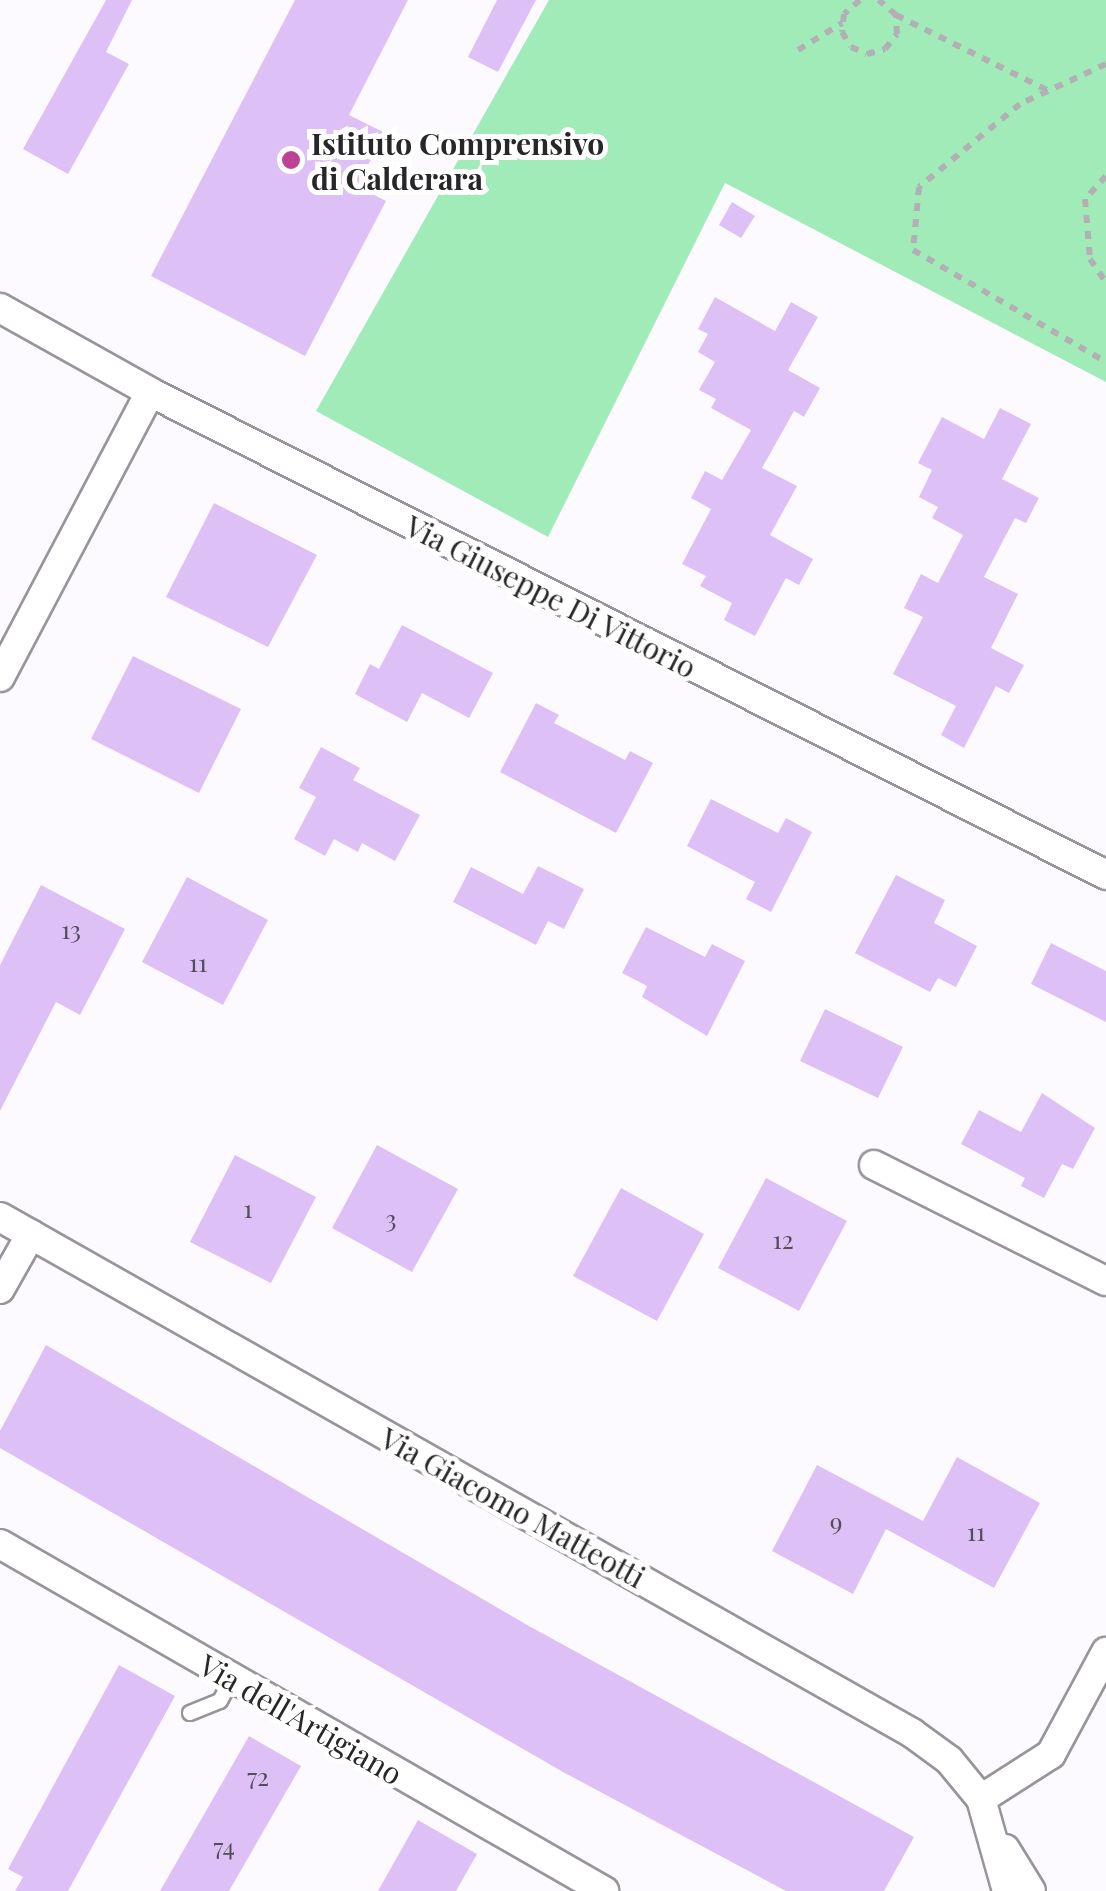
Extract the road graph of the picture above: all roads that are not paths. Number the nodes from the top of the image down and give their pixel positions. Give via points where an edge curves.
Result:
1 (0, 308) edge
2 (150, 392) junction
3 (0, 676) edge
4 (1106, 874) edge
5 (874, 1165) dead end
6 (0, 1217) edge
7 (31, 1234) junction
8 (1106, 1281) edge
9 (0, 1288) edge
10 (0, 1544) edge
11 (1106, 1652) edge
12 (232, 1680) junction
13 (190, 1713) dead end
14 (981, 1799) junction
15 (994, 1830) junction
16 (604, 1891) edge
17 (1007, 1891) edge
18 (1030, 1891) edge

1 - 2 street, Via Giuseppe Di Vittorio
2 - 3 street
2 - 4 street, Via Giuseppe Di Vittorio
5 - 8 street
6 - 7 street, Via Giacomo Matteotti
7 - 9 street
7 - 14 street, Via Giacomo Matteotti via 912,1732 949,1760
10 - 12 street, Via dell'Artigiano
11 - 14 street via 1050,1754
12 - 13 lane via 220,1701
12 - 16 street, Via dell'Artigiano
14 - 15 street, Via Giacomo Matteotti
15 - 17 street, Via Giacomo Matteotti
15 - 18 street, Via Giacomo Matteotti

